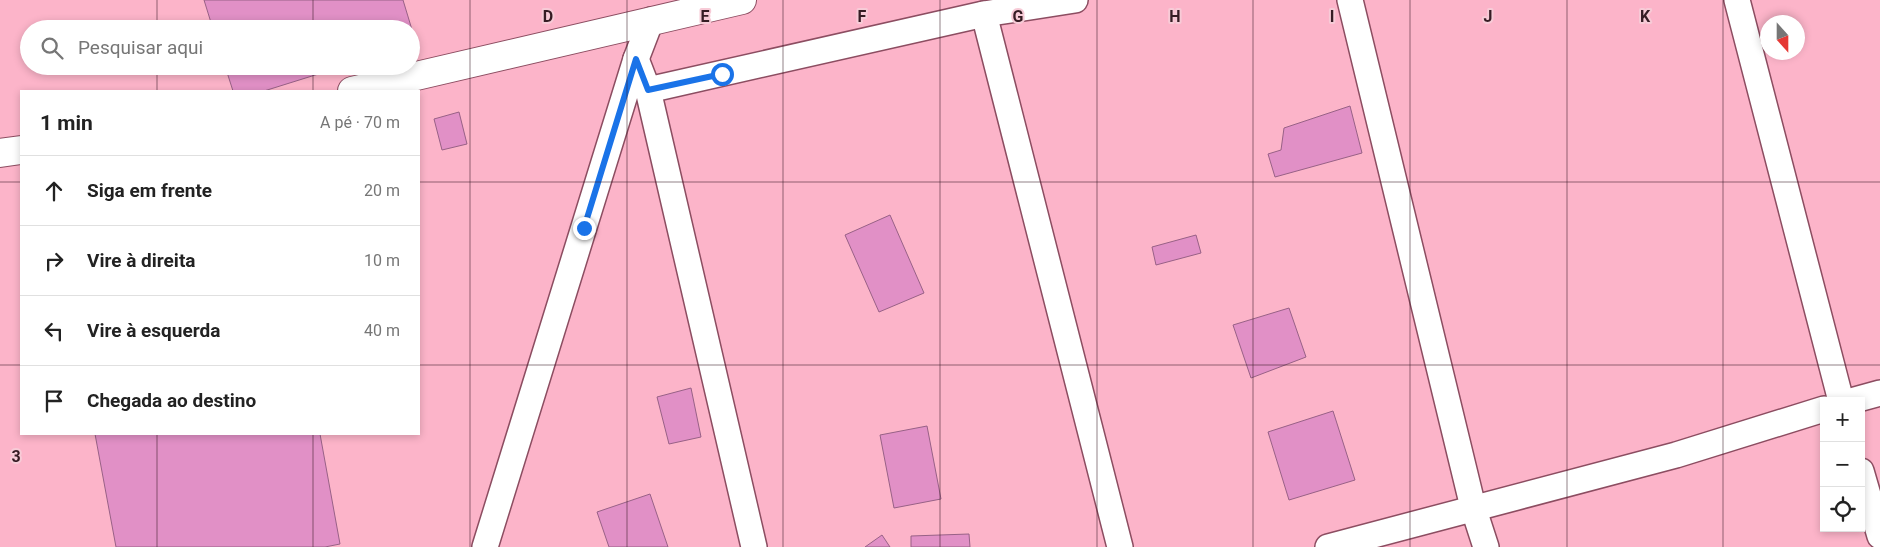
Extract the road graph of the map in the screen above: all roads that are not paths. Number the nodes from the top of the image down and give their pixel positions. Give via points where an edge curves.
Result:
1 (742, 0) edge
2 (1075, 0) edge
3 (1350, 0) edge
4 (1737, 0) edge
5 (984, 14) junction
6 (651, 20) junction
7 (636, 59) junction
8 (357, 90) edge
9 (648, 90) junction
10 (20, 150) edge
11 (0, 153) edge
12 (1880, 393) edge
13 (1840, 397) edge
14 (1865, 397) edge
15 (1820, 410) edge
16 (1865, 485) edge
17 (1473, 507) junction
18 (1880, 536) edge
19 (485, 547) edge
20 (754, 547) edge
21 (1120, 547) edge
22 (1328, 547) edge
23 (1486, 547) edge

1 - 6 street
2 - 5 street
3 - 17 street
4 - 13 street
5 - 9 street
5 - 21 street
6 - 7 street
6 - 8 street
7 - 9 street
7 - 19 street
9 - 20 street
10 - 11 street
12 - 14 street
15 - 17 street via 1676,455
16 - 18 street
17 - 22 street
17 - 23 street

